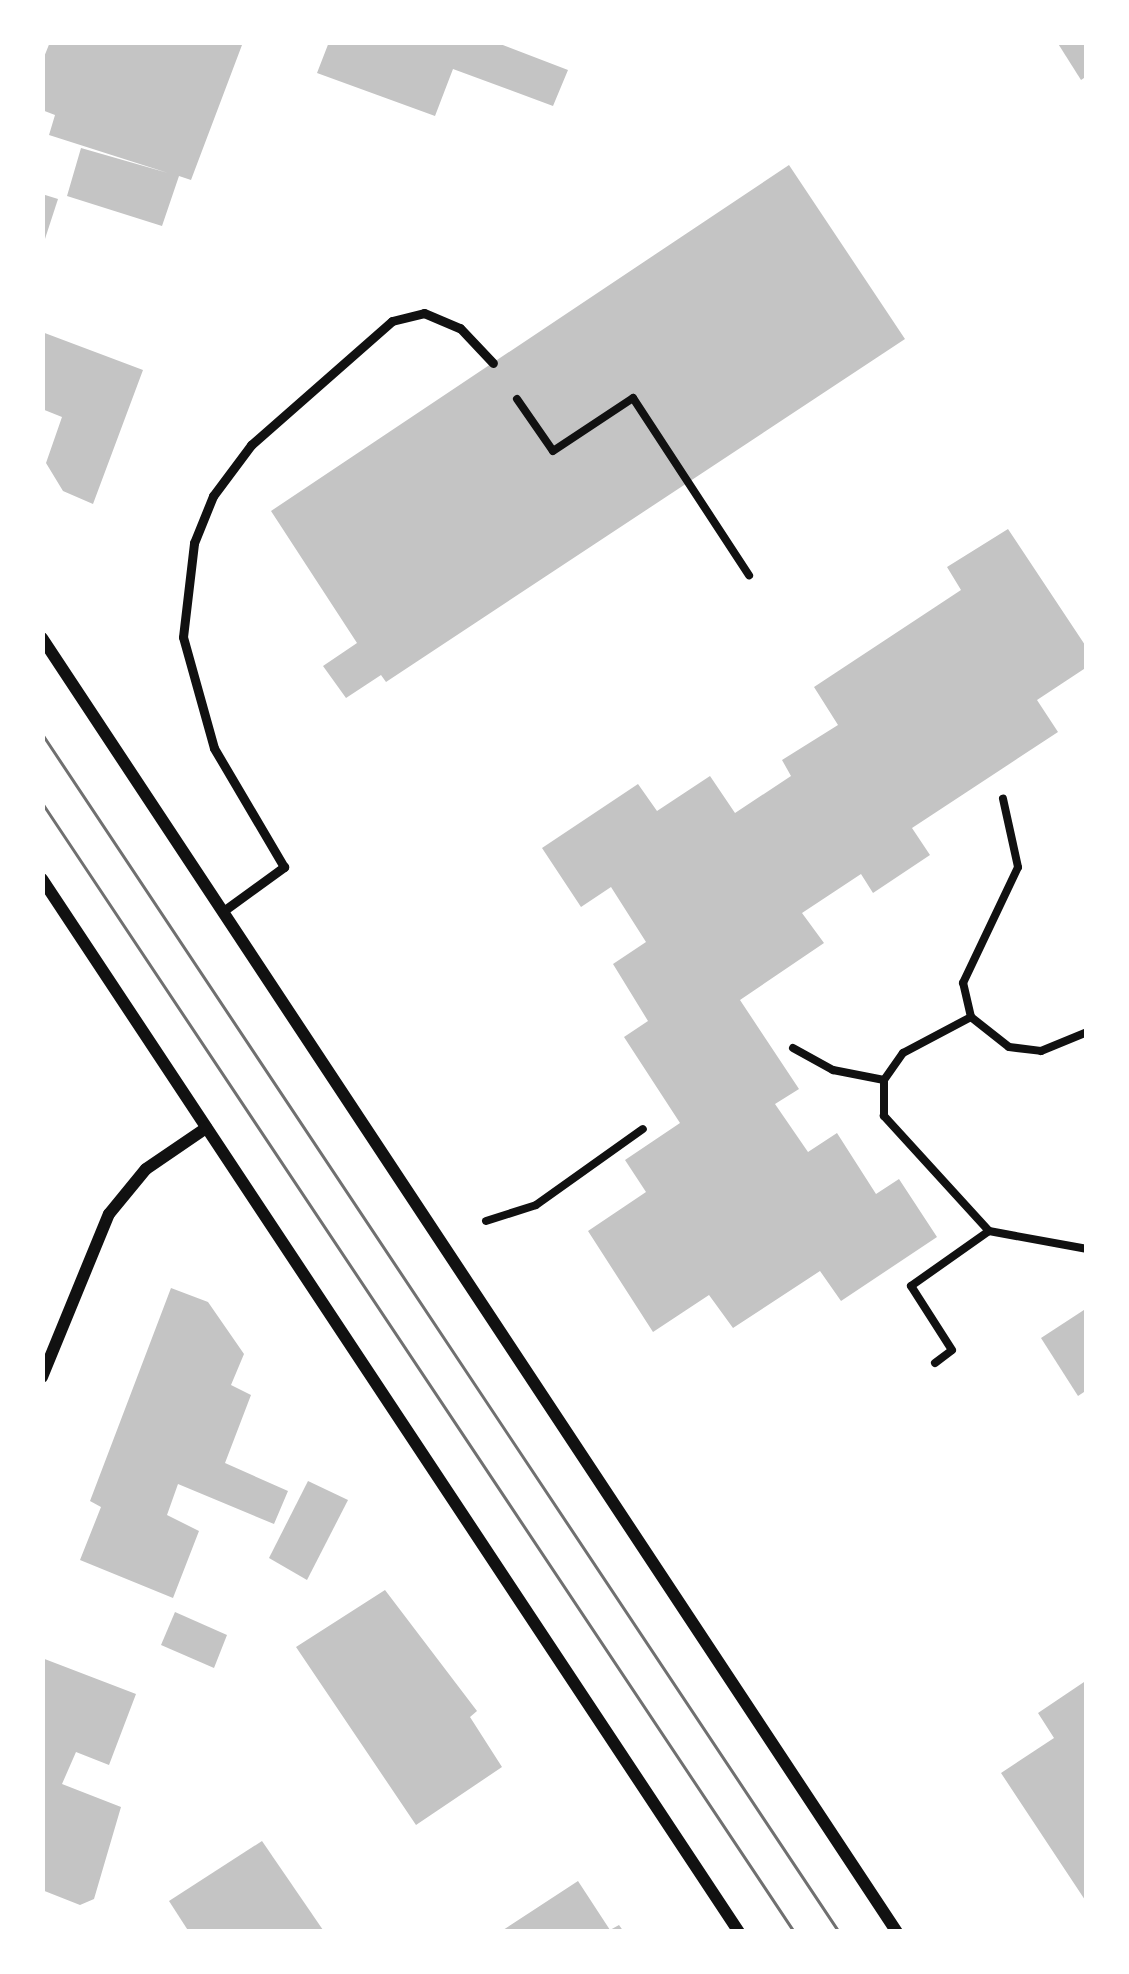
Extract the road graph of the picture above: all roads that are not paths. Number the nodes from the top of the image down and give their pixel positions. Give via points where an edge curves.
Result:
1 (493, 363) road end
2 (42, 638) edge
3 (42, 880) edge
4 (222, 912) junction
5 (206, 1128) junction
6 (42, 1377) edge
7 (739, 1932) edge
8 (897, 1932) edge

1 - 4 lane via 460,328 424,313 392,321 250,445 213,496 194,543 183,638 214,748 284,867
2 - 4 street
3 - 5 street
4 - 8 street
5 - 6 street via 146,1169 109,1214
5 - 7 street

